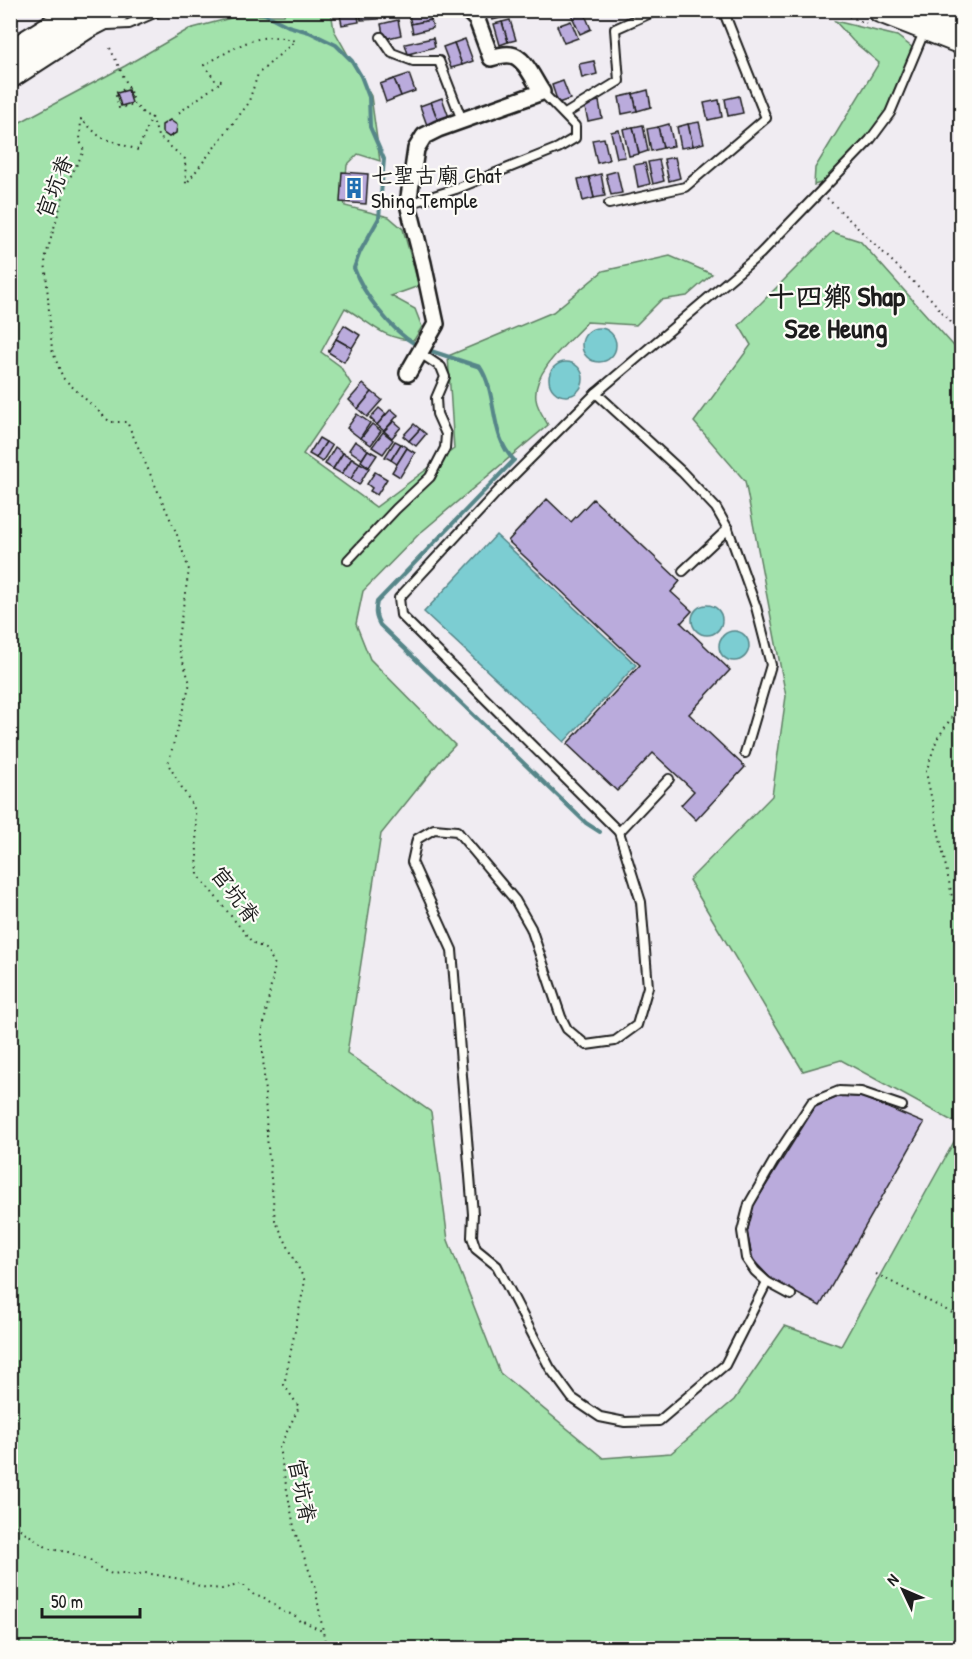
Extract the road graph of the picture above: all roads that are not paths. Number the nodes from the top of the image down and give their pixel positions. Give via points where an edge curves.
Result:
1 (118, 10) edge
2 (161, 10) edge
3 (467, 10) edge
4 (657, 10) edge
5 (723, 10) edge
6 (880, 10) edge
7 (83, 18) edge
8 (930, 19) edge
9 (962, 22) edge
10 (381, 36) dead end
11 (962, 42) edge
12 (10, 53) edge
13 (10, 76) edge
14 (542, 92) junction
15 (565, 114) junction
16 (462, 120) junction
17 (408, 204) junction
18 (609, 204) dead end
19 (420, 353) junction
20 (408, 373) dead end
21 (596, 393) junction
22 (728, 529) junction
23 (348, 560) dead end
24 (682, 571) dead end
25 (745, 753) dead end
26 (669, 779) dead end
27 (619, 832) junction
28 (902, 1106) dead end
29 (767, 1282) junction
30 (791, 1294) dead end

1 - 7 main road
2 - 7 lane via 129,24
3 - 14 street via 477,20 491,58 510,54 517,57
4 - 15 lane via 615,29 619,81
5 - 18 lane via 766,118 685,187
6 - 8 main road
7 - 12 main road
7 - 13 main road
8 - 9 main road
8 - 11 main road
8 - 21 lane via 890,114 870,140 760,254
10 - 16 lane via 392,53 413,61 440,61
14 - 15 lane
14 - 16 street
15 - 17 lane via 575,126 575,138 570,142 456,189
16 - 17 street via 424,136 416,149
17 - 19 street via 436,324
19 - 20 street
19 - 23 lane via 441,367 445,377 436,398 437,414 446,434 445,448 430,477
21 - 22 lane via 689,479 716,508
21 - 27 lane via 399,598 401,615
22 - 24 lane
22 - 25 lane via 756,607 771,665
26 - 27 lane
27 - 29 lane via 641,902 648,987 637,1025 615,1041 586,1045 567,1029 561,1017 531,928 514,900 457,831 434,829 417,839 412,862 452,950 472,1237 476,1249 497,1266 550,1368 573,1398 600,1417 625,1422 659,1421 725,1365
28 - 29 lane via 861,1092 839,1091 812,1102 749,1204 742,1231 746,1258
29 - 30 lane

